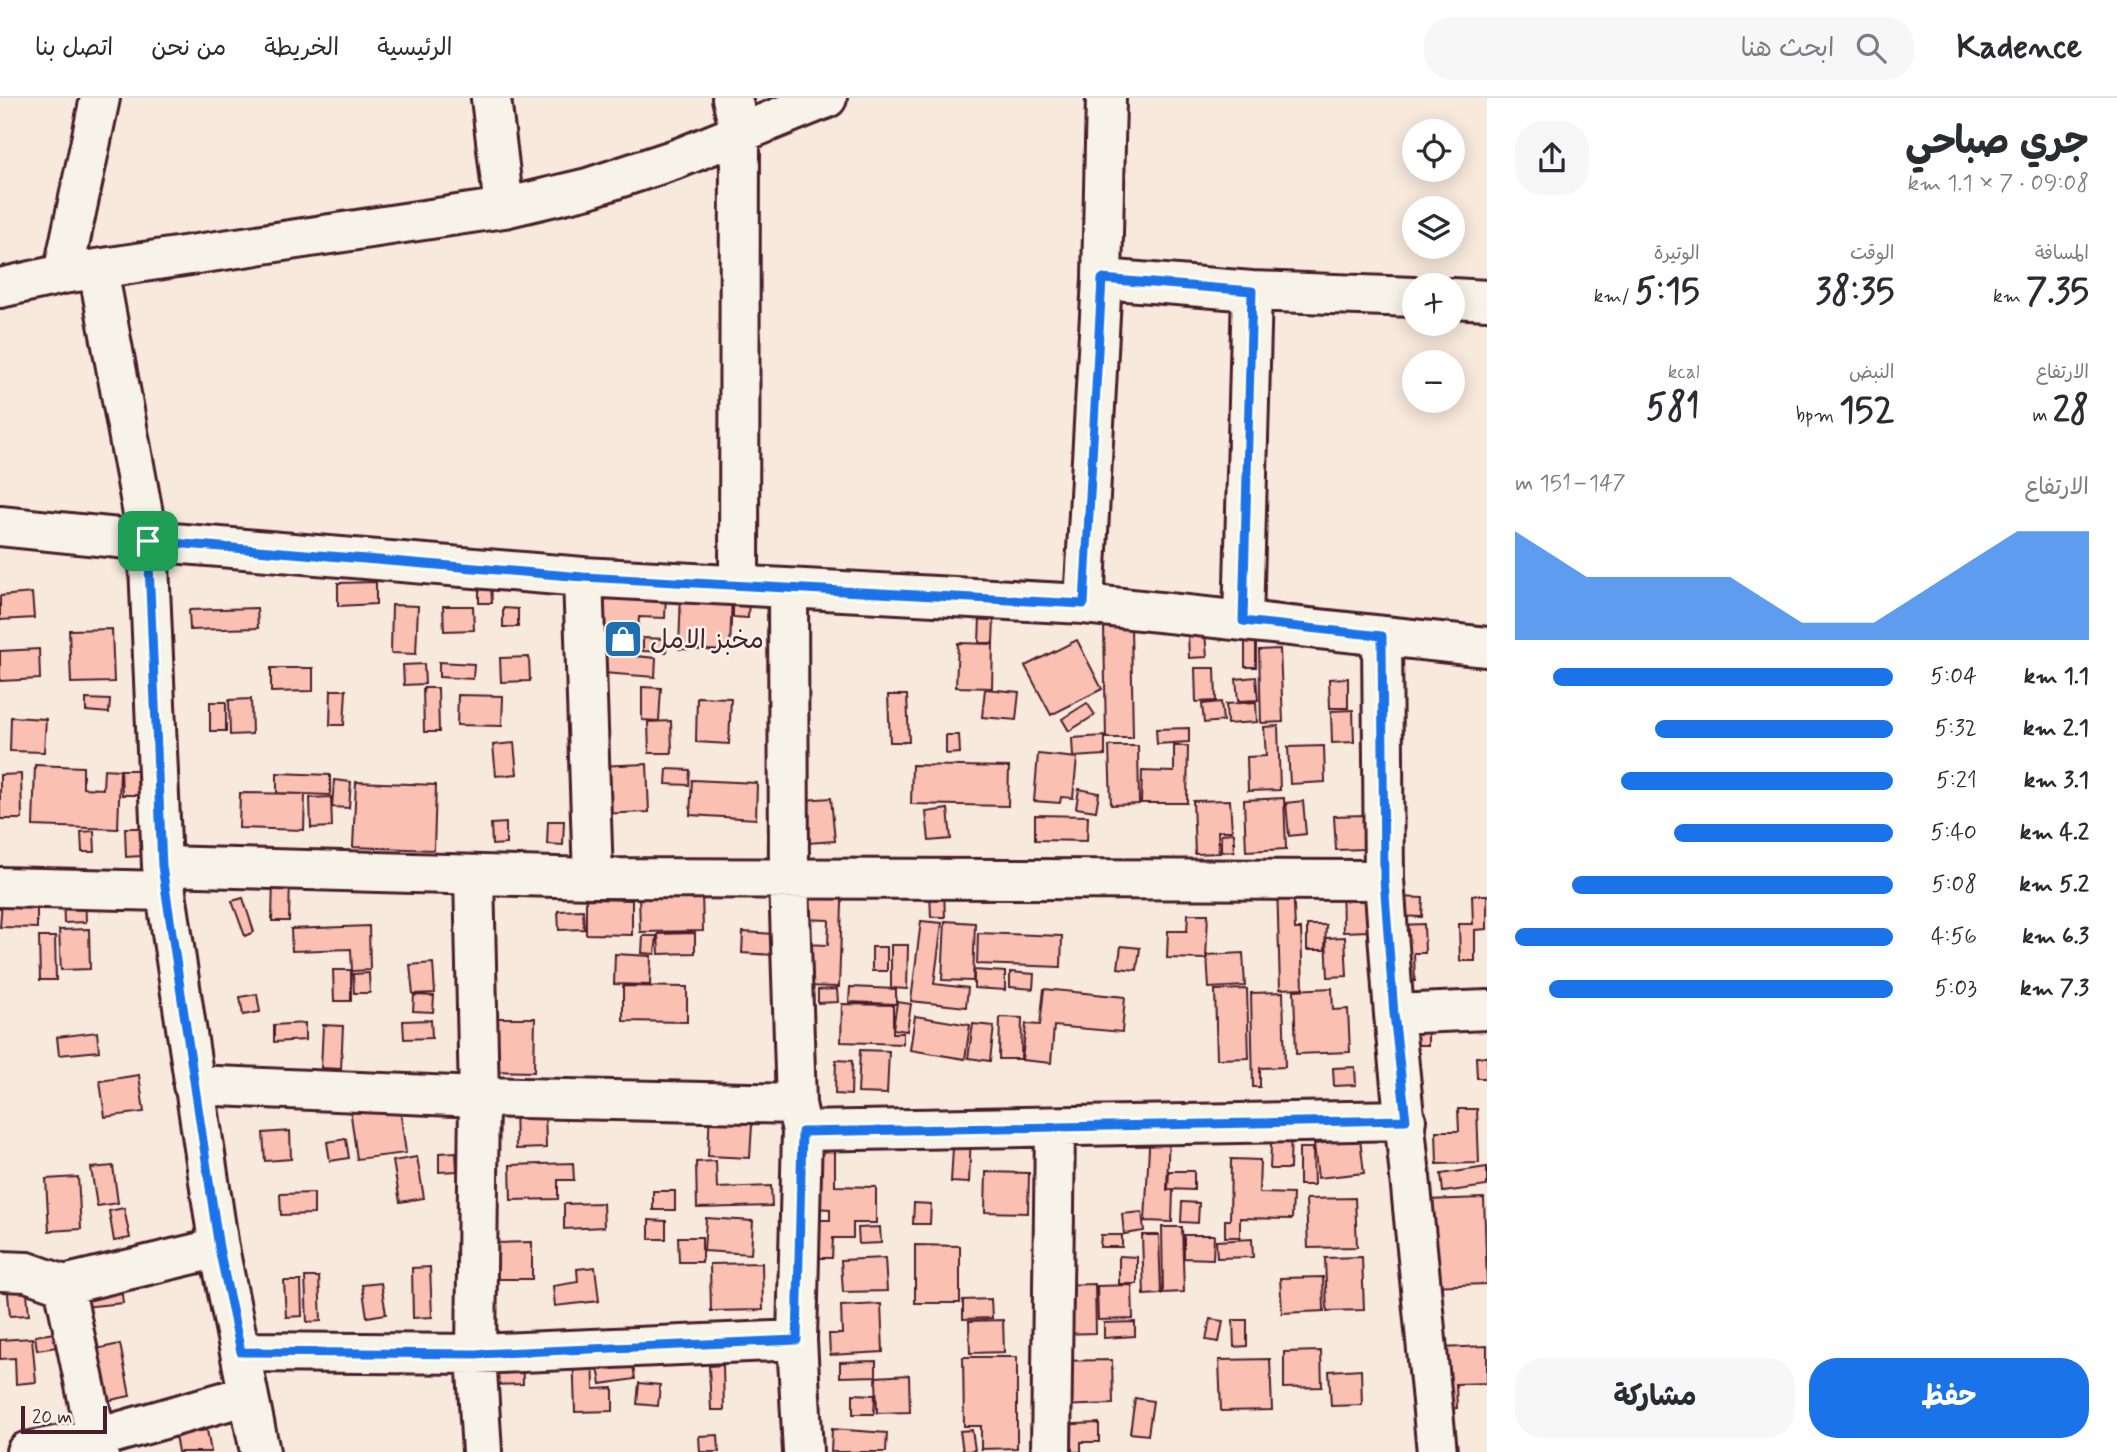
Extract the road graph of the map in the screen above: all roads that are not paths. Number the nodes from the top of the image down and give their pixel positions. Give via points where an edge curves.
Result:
1 (100, 98) edge
2 (491, 98) edge
3 (827, 98) edge
4 (1106, 98) edge
5 (736, 115) edge
6 (504, 208) junction
7 (81, 272) junction
8 (1102, 279) junction
9 (0, 288) edge
10 (1252, 291) junction
11 (1402, 297) edge
12 (1465, 299) edge
13 (1487, 300) edge
14 (0, 526) edge
15 (148, 541) junction
16 (583, 577) junction
17 (739, 585) junction
18 (788, 589) junction
19 (1084, 604) junction
20 (1243, 621) junction
21 (1382, 636) junction
22 (1487, 647) edge
23 (474, 876) junction
24 (164, 878) junction
25 (593, 878) junction
26 (789, 879) junction
27 (1384, 880) junction
28 (0, 887) edge
29 (1487, 1010) edge
30 (1394, 1014) junction
31 (194, 1086) junction
32 (479, 1097) junction
33 (799, 1118) junction
34 (1406, 1120) junction
35 (1055, 1128) junction
36 (219, 1248) junction
37 (0, 1271) edge
38 (64, 1285) junction
39 (797, 1340) junction
40 (241, 1352) junction
41 (476, 1354) junction
42 (248, 1395) junction
43 (98, 1445) edge
44 (26, 1452) edge
45 (260, 1452) edge
46 (482, 1452) edge
47 (803, 1452) edge
48 (1051, 1452) edge
49 (1437, 1452) edge

1 - 7 street
2 - 6 street
3 - 5 street
4 - 8 street
5 - 6 street via 679,158 588,188
5 - 17 street
6 - 7 street
7 - 9 street
7 - 15 street
8 - 10 street
8 - 19 street
10 - 11 street
10 - 20 street
12 - 13 street
14 - 15 street
15 - 16 street
15 - 24 street
16 - 17 street
16 - 25 street
17 - 18 street
18 - 19 street
18 - 26 street
19 - 20 street
20 - 21 street
21 - 22 street
21 - 27 street
23 - 24 street
23 - 25 street
23 - 32 street
24 - 28 street
24 - 31 street
25 - 26 street
26 - 27 street
26 - 33 street
27 - 30 street
29 - 30 street
30 - 34 street
31 - 32 street
31 - 36 street
32 - 33 street
32 - 41 street
33 - 35 street
33 - 39 street
34 - 35 street
34 - 49 street
35 - 48 street
36 - 38 street
36 - 40 street
37 - 38 street via 27,1272
38 - 43 street
39 - 41 street
39 - 47 street
40 - 41 street
40 - 42 street
41 - 46 street
42 - 43 street
42 - 45 street
43 - 44 street

